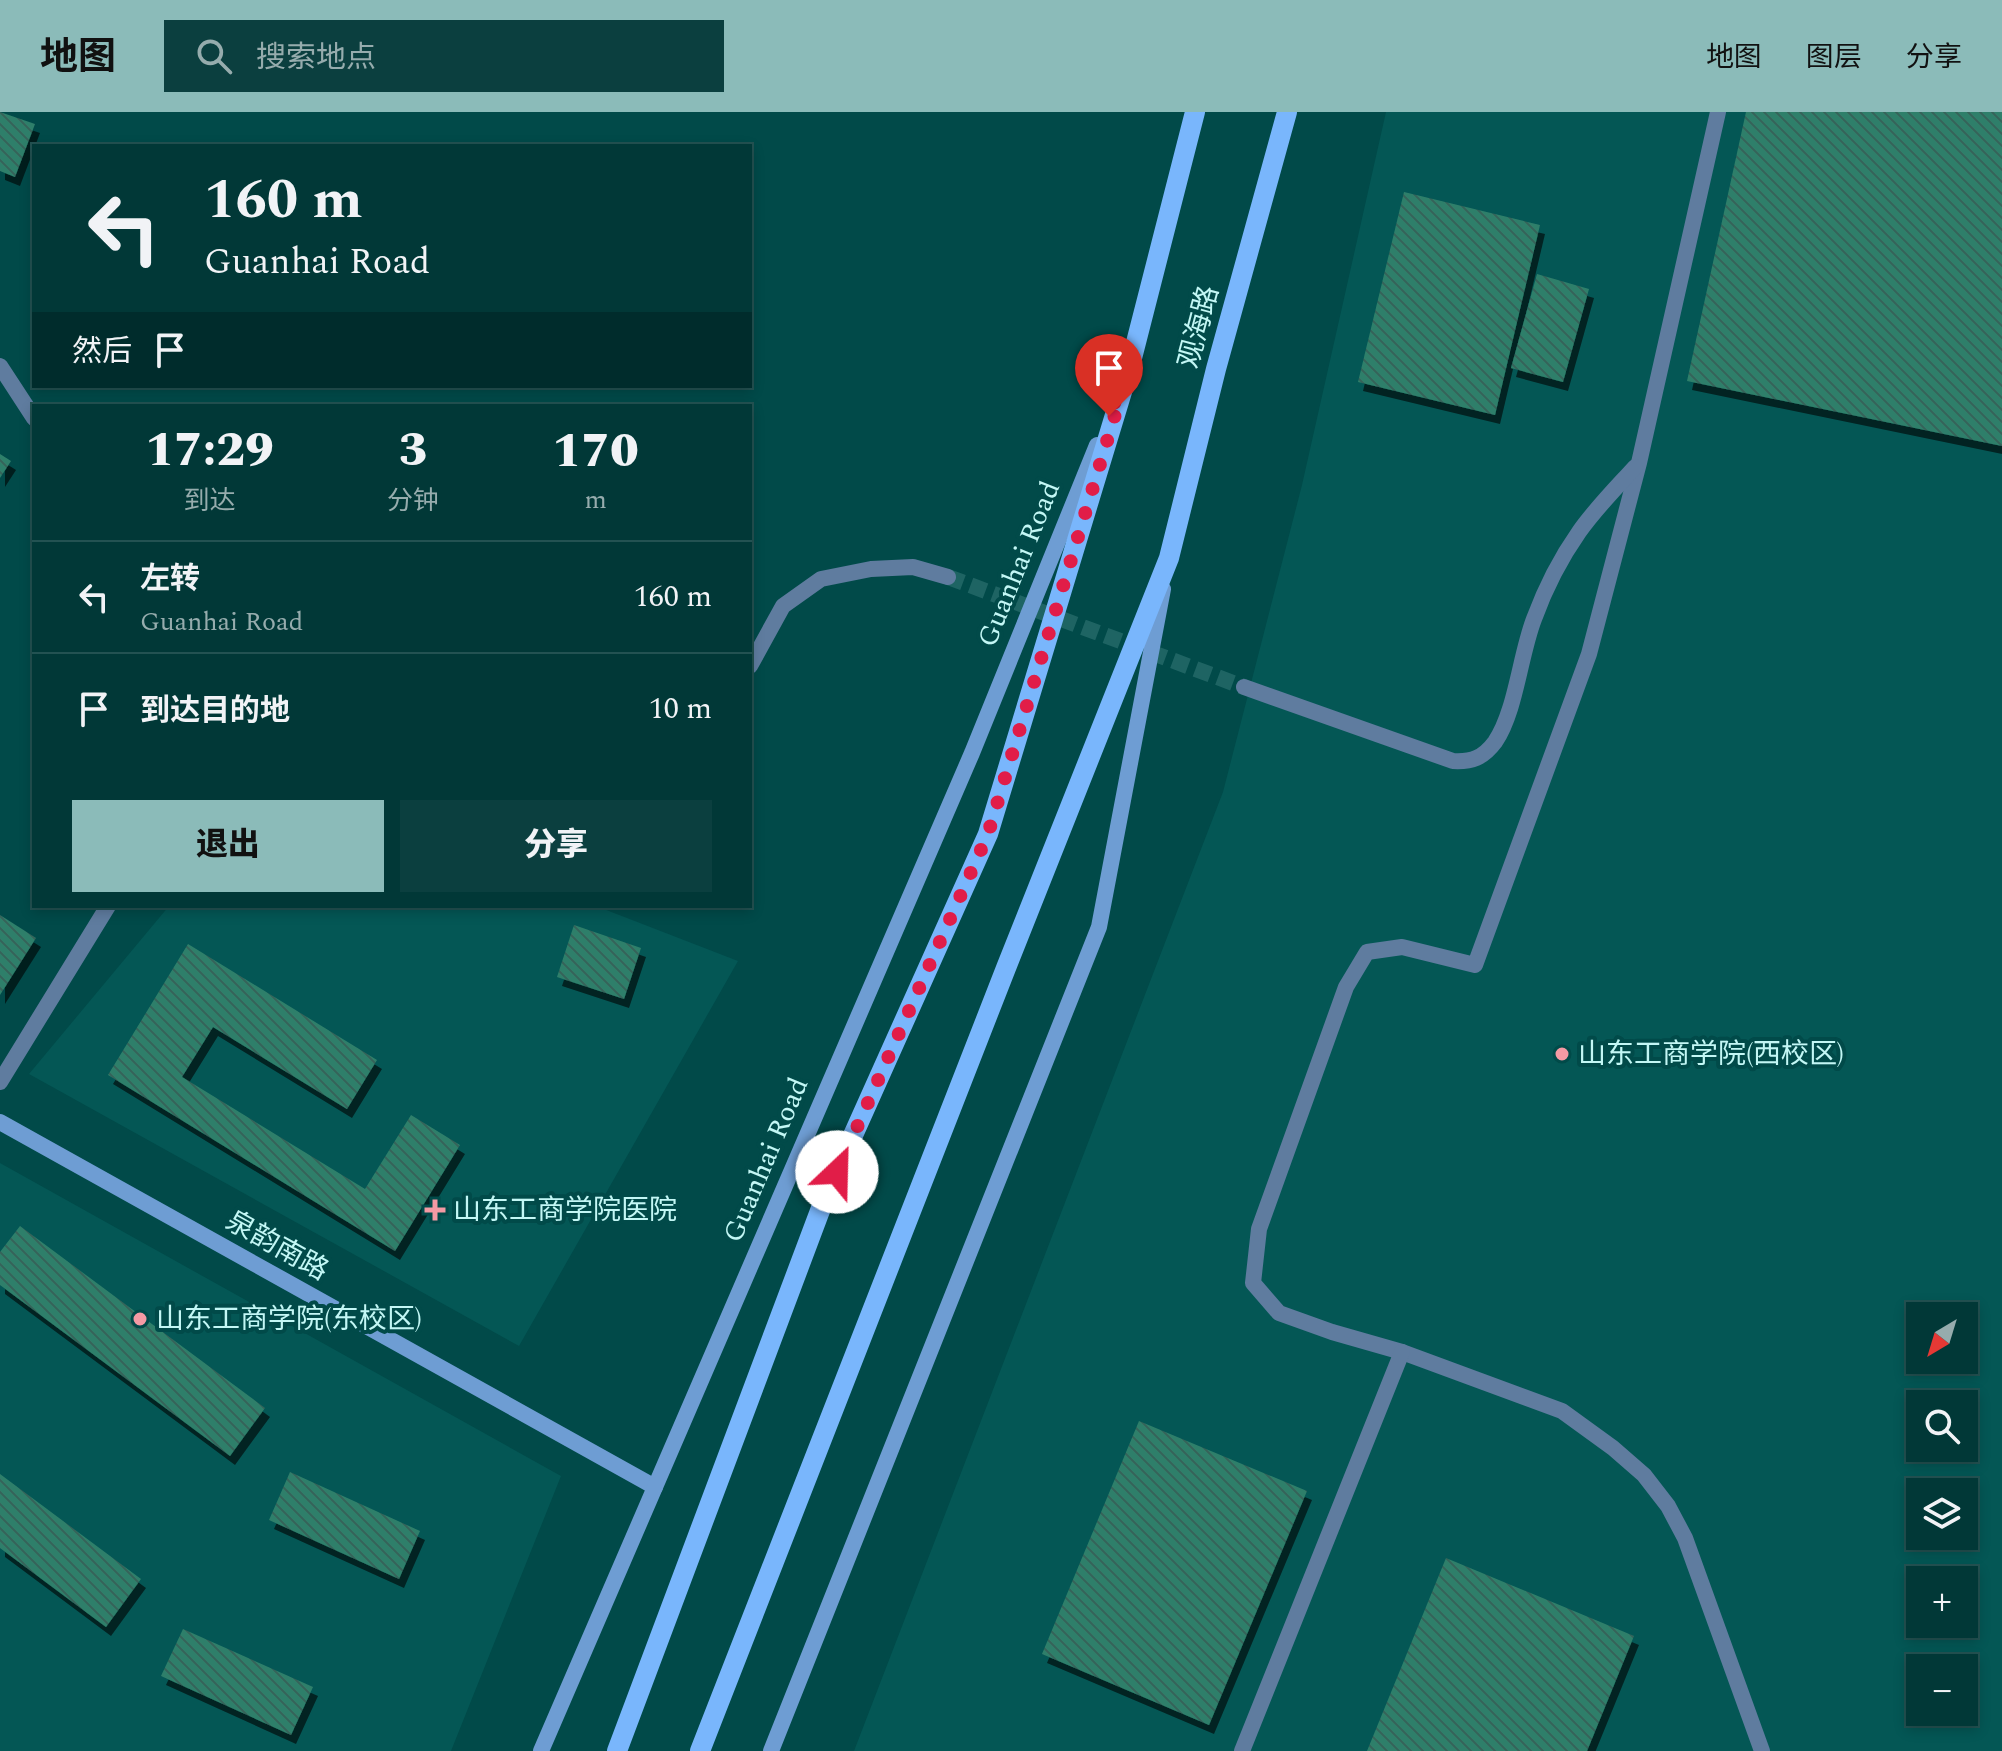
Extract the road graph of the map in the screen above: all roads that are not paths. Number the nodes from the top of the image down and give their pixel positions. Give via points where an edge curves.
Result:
1 (1195, 112) edge
2 (1287, 112) edge
3 (1718, 112) edge
4 (1131, 362) junction
5 (0, 366) edge
6 (32, 415) edge
7 (1639, 463) junction
8 (1169, 558) junction
9 (948, 577) tunnel mouth
10 (752, 662) edge
11 (1244, 687) tunnel mouth
12 (107, 908) edge
13 (0, 1082) edge
14 (0, 1122) edge
15 (1402, 1352) junction
16 (655, 1487) junction
17 (541, 1751) edge
18 (617, 1751) edge
19 (700, 1751) edge
20 (771, 1751) edge
21 (1242, 1751) edge
22 (1762, 1751) edge

1 - 4 main road, 观海路
2 - 8 main road, 观海路
3 - 7 street
4 - 16 main road, Guanhai Road via 972,753
4 - 18 main road, Guanhai Road via 988,834 824,1200
5 - 6 street
7 - 11 street via 1580,531 1554,572 1533,621 1504,723 1483,756 1453,761
7 - 15 street via 1589,654 1475,965 1402,947 1367,952 1346,987 1259,1229 1253,1283 1279,1313
8 - 19 main road
8 - 20 main road via 1099,927
9 - 10 street via 913,567 821,579 783,606
12 - 13 street
14 - 16 main road, 泉韵南路
15 - 21 street
15 - 22 street via 1562,1411 1644,1475 1685,1538
16 - 17 main road, Guanhai Road

